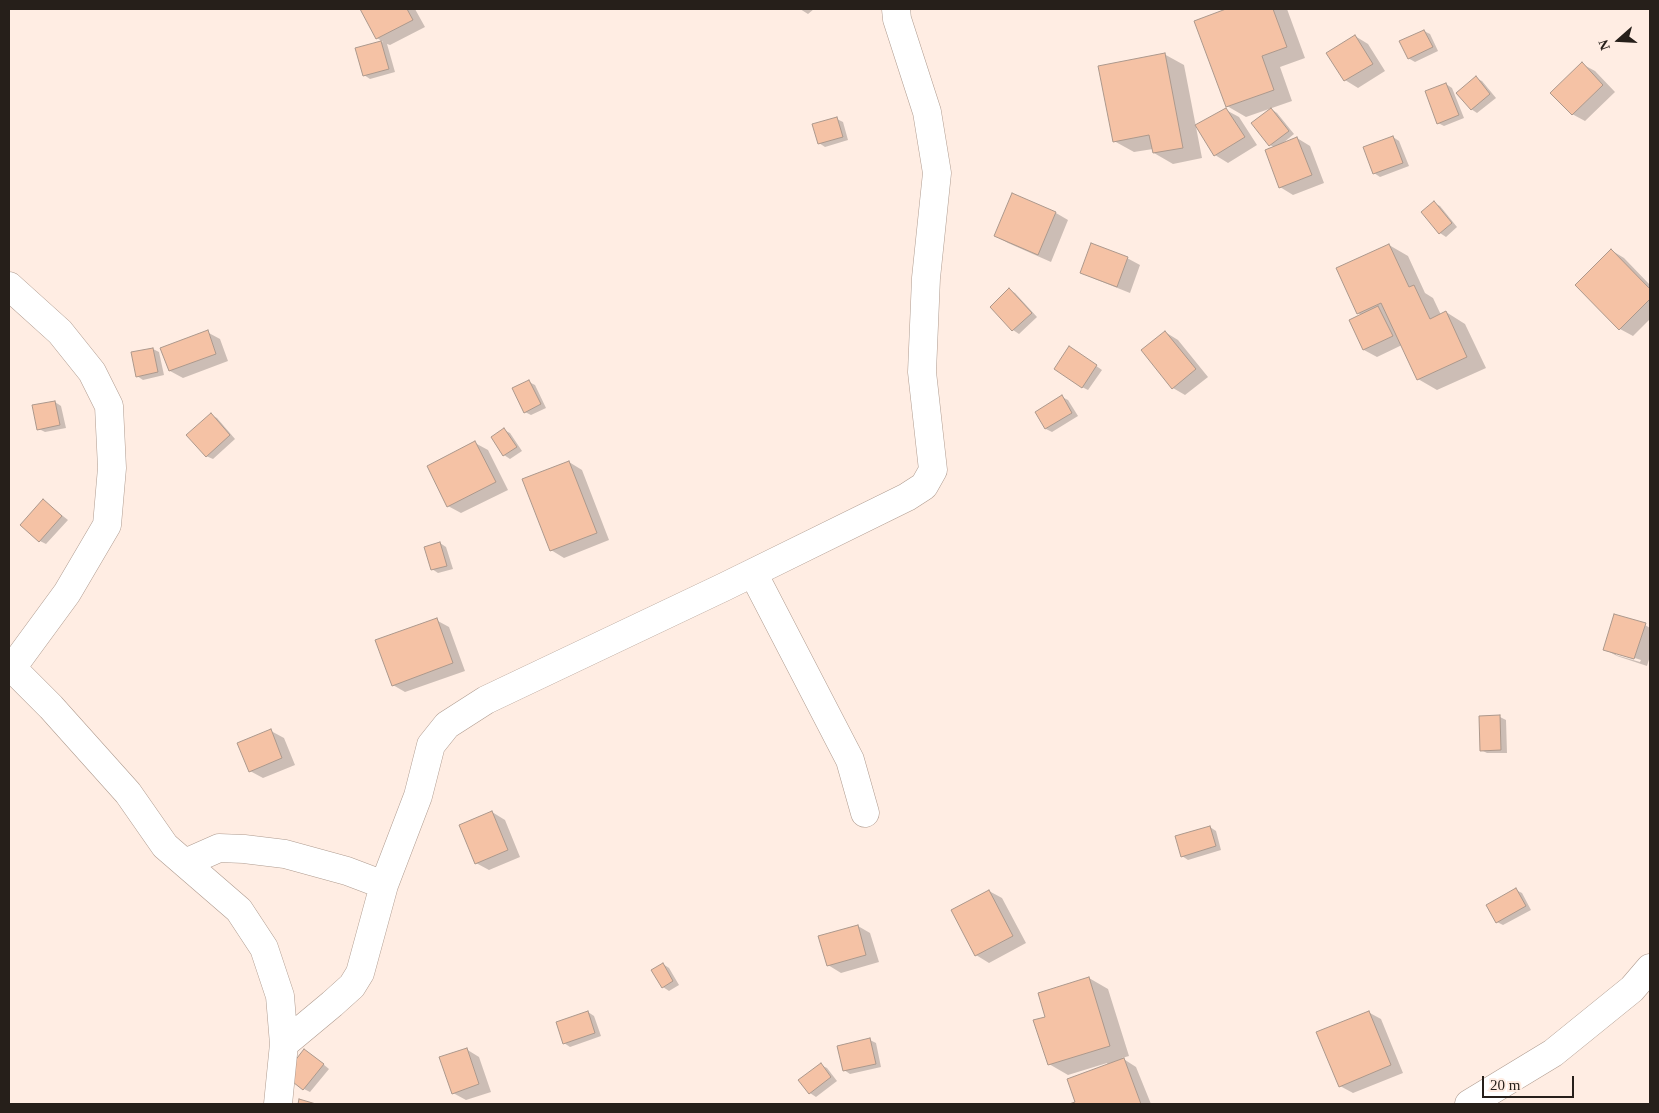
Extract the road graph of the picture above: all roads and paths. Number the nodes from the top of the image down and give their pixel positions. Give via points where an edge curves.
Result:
1 (896, 9) edge
2 (9, 286) edge
3 (753, 573) junction
4 (11, 666) edge
5 (865, 813) dead end
6 (185, 863) junction
7 (384, 885) junction
8 (1650, 968) edge
9 (284, 1044) junction
10 (278, 1104) edge
11 (1469, 1104) edge

1 - 3 street via 926,112 937,173 926,278 922,372 933,470 924,486 907,497
2 - 4 street via 60,332 92,372 109,406 112,468 108,525 67,593
3 - 5 street via 850,760
3 - 7 street via 486,700 447,725 431,745 418,796
4 - 6 street via 128,793 165,846
6 - 7 street via 219,848 244,849 285,854
6 - 9 street via 239,910 264,948 280,996
7 - 9 street via 360,973 352,986
8 - 11 street via 1632,989 1553,1052
9 - 10 street

